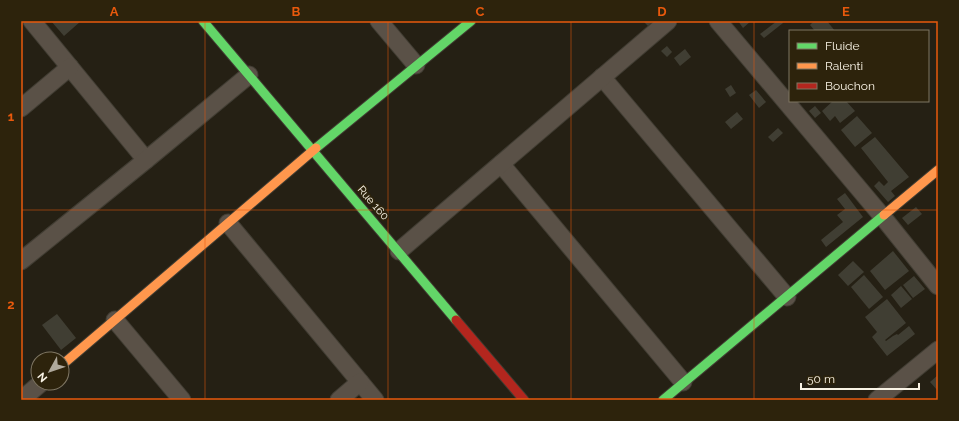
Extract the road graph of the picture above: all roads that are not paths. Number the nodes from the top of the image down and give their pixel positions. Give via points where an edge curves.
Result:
1 (32, 21) edge
2 (203, 21) edge
3 (379, 21) edge
4 (471, 21) edge
5 (668, 21) edge
6 (718, 21) edge
7 (416, 65) junction
8 (70, 67) junction
9 (248, 75) junction
10 (602, 77) junction
11 (21, 108) edge
12 (312, 151) junction
13 (146, 160) junction
14 (501, 164) junction
15 (938, 170) edge
16 (882, 216) junction
17 (228, 223) junction
18 (399, 251) junction
19 (21, 261) edge
20 (938, 286) edge
21 (787, 297) junction
22 (115, 320) junction
23 (938, 350) edge
24 (70, 358) edge
25 (360, 382) junction
26 (683, 382) junction
27 (32, 391) edge
28 (21, 400) edge
29 (182, 400) edge
30 (338, 400) edge
31 (375, 400) edge
32 (524, 400) edge
33 (663, 400) edge
34 (878, 400) edge

1 - 8 street
2 - 9 street, Rue 160
3 - 7 street
4 - 7 street
5 - 10 street
6 - 16 street
7 - 12 street
8 - 11 street
8 - 13 street
9 - 12 street, Rue 160
9 - 13 street
10 - 14 street
10 - 21 street
12 - 17 street
12 - 18 street, Rue 160
13 - 19 street
14 - 18 street
14 - 26 street
15 - 16 street
16 - 20 street
16 - 21 street
17 - 22 street
17 - 25 street
18 - 32 street, Rue 160
21 - 26 street
22 - 24 street
22 - 29 street
23 - 34 street
25 - 30 street
25 - 31 street
26 - 33 street
27 - 28 street

